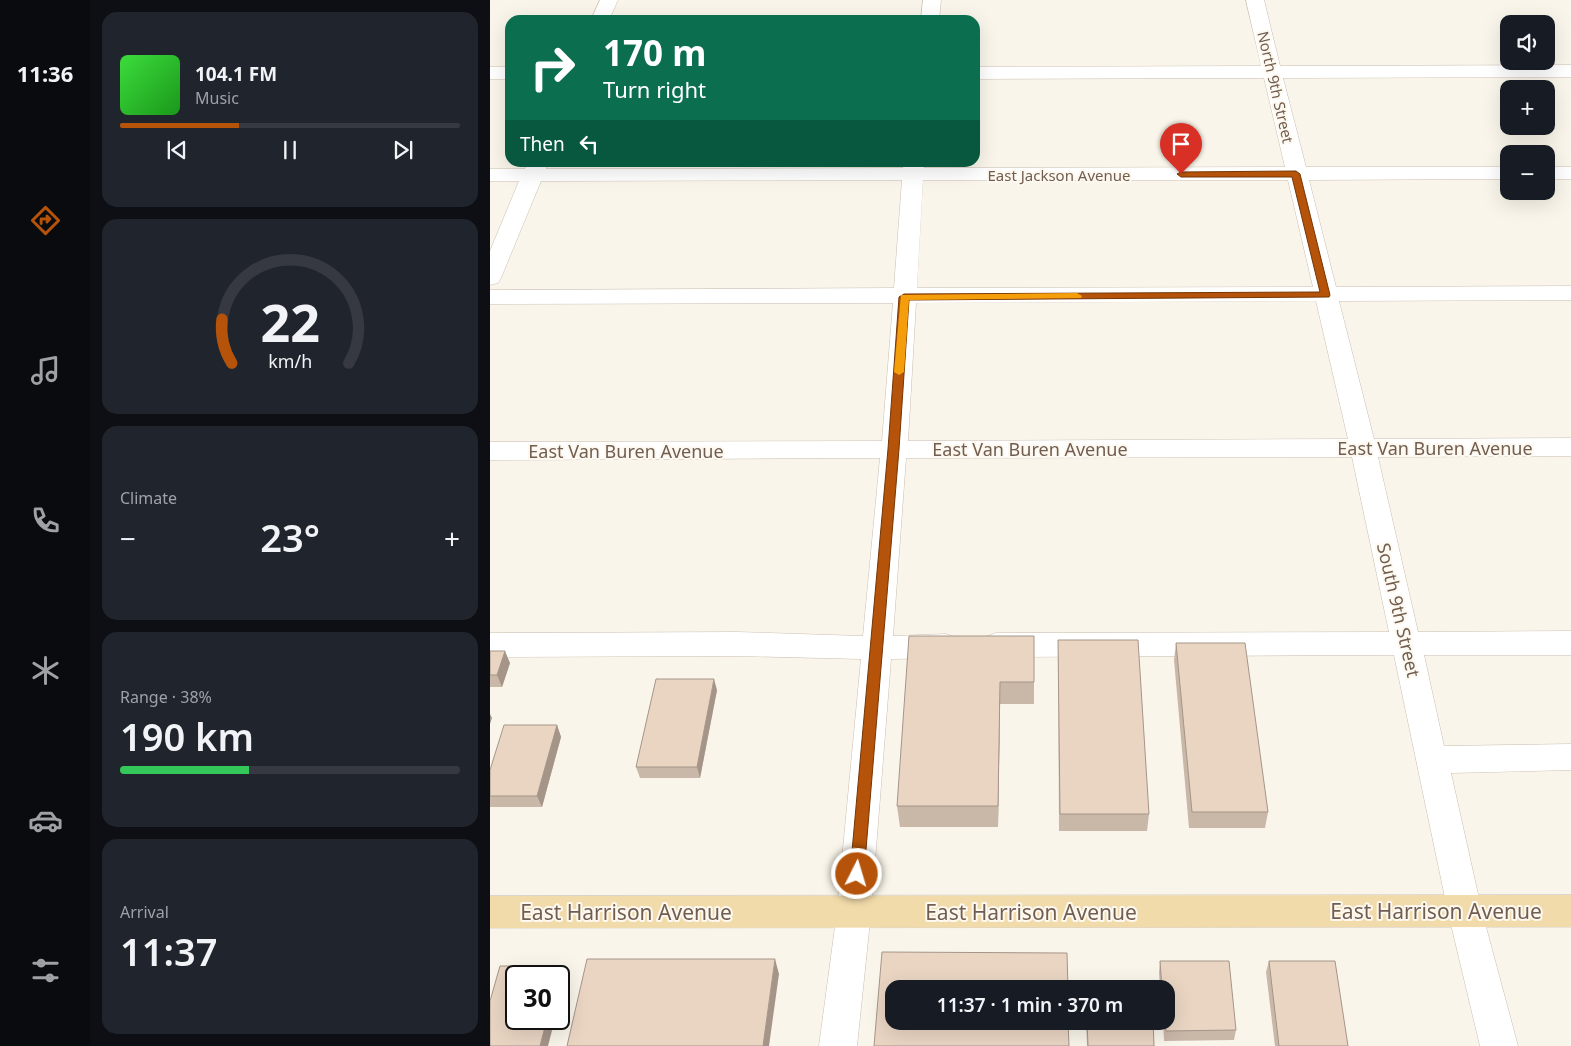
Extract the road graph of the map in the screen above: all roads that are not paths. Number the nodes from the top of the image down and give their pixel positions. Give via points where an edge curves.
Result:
1 (609, 0) edge
2 (932, 0) edge
3 (1255, 0) edge
4 (602, 15) edge
5 (930, 15) edge
6 (1273, 72) junction
7 (1571, 72) edge
8 (490, 73) edge
9 (505, 73) edge
10 (980, 73) edge
11 (535, 169) edge
12 (914, 169) edge
13 (1500, 173) edge
14 (1555, 173) edge
15 (1571, 173) edge
16 (1296, 174) junction
17 (490, 175) edge
18 (490, 278) edge
19 (1571, 293) edge
20 (1326, 295) junction
21 (490, 297) edge
22 (904, 297) junction
23 (1571, 447) edge
24 (1363, 448) junction
25 (894, 449) junction
26 (490, 451) edge
27 (1406, 643) junction
28 (1571, 643) edge
29 (490, 645) edge
30 (876, 648) junction
31 (1571, 757) edge
32 (1432, 760) junction
33 (1571, 911) edge
34 (490, 912) edge
35 (854, 912) junction
36 (1465, 912) junction
37 (838, 1046) edge
38 (1499, 1046) edge

1 - 4 street
2 - 5 street
3 - 6 street, North 9th Street
6 - 7 street
6 - 10 street
6 - 16 street, North 9th Street
8 - 9 street
11 - 12 street, East Jackson Avenue
11 - 17 street, East Jackson Avenue
11 - 18 street
12 - 16 street, East Jackson Avenue
12 - 22 street
13 - 16 street, East Jackson Avenue
14 - 15 street
16 - 20 street, South 9th Street
19 - 20 street
20 - 22 street
20 - 24 street, South 9th Street
21 - 22 street
22 - 25 street
23 - 24 street, East Van Buren Avenue
24 - 25 street, East Van Buren Avenue
24 - 27 street, South 9th Street
25 - 26 street, East Van Buren Avenue
25 - 30 street
27 - 28 street
27 - 30 street
27 - 32 street, South 9th Street
29 - 30 street via 737,644
30 - 35 street
31 - 32 street
32 - 36 street, South 9th Street
33 - 36 main road, East Harrison Avenue
34 - 35 main road, East Harrison Avenue
35 - 36 main road, East Harrison Avenue
35 - 37 street
36 - 38 street, South 9th Street

